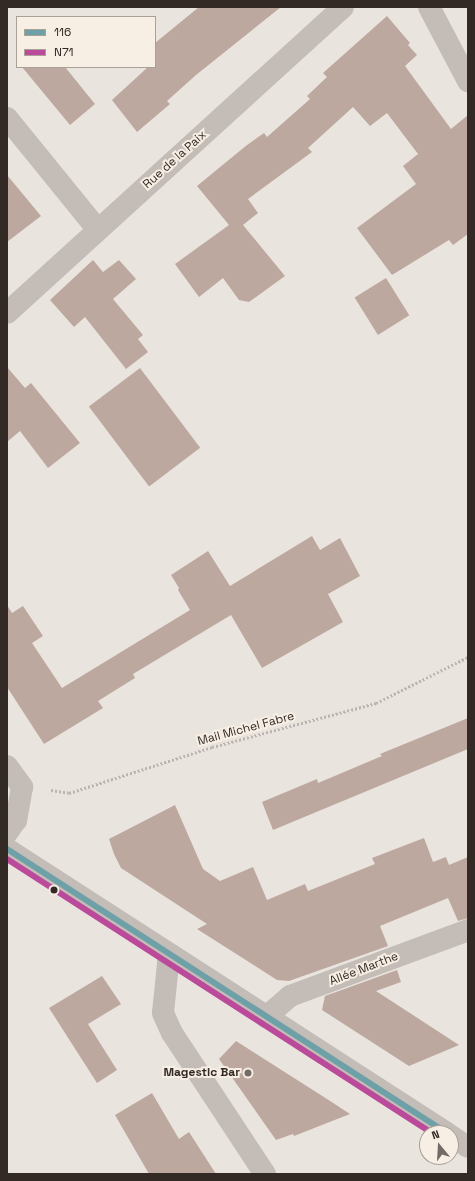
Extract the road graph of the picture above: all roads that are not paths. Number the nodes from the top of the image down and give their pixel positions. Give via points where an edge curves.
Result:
1 (343, 7) edge
2 (429, 7) edge
3 (468, 81) edge
4 (7, 118) edge
5 (98, 230) junction
6 (7, 313) edge
7 (7, 766) edge
8 (7, 833) edge
9 (7, 849) edge
10 (468, 930) edge
11 (169, 954) junction
12 (266, 1017) junction
13 (434, 1125) edge
14 (459, 1141) edge
15 (468, 1147) edge
16 (265, 1174) edge

1 - 5 street, Rue de la Paix
2 - 3 street
4 - 5 street
5 - 6 street, Rue de la Paix
7 - 8 street via 22,786 16,820
9 - 11 street
10 - 12 street, Allée Marthe via 290,996
11 - 12 street
11 - 16 street via 163,1013 172,1033
12 - 13 street
14 - 15 street

